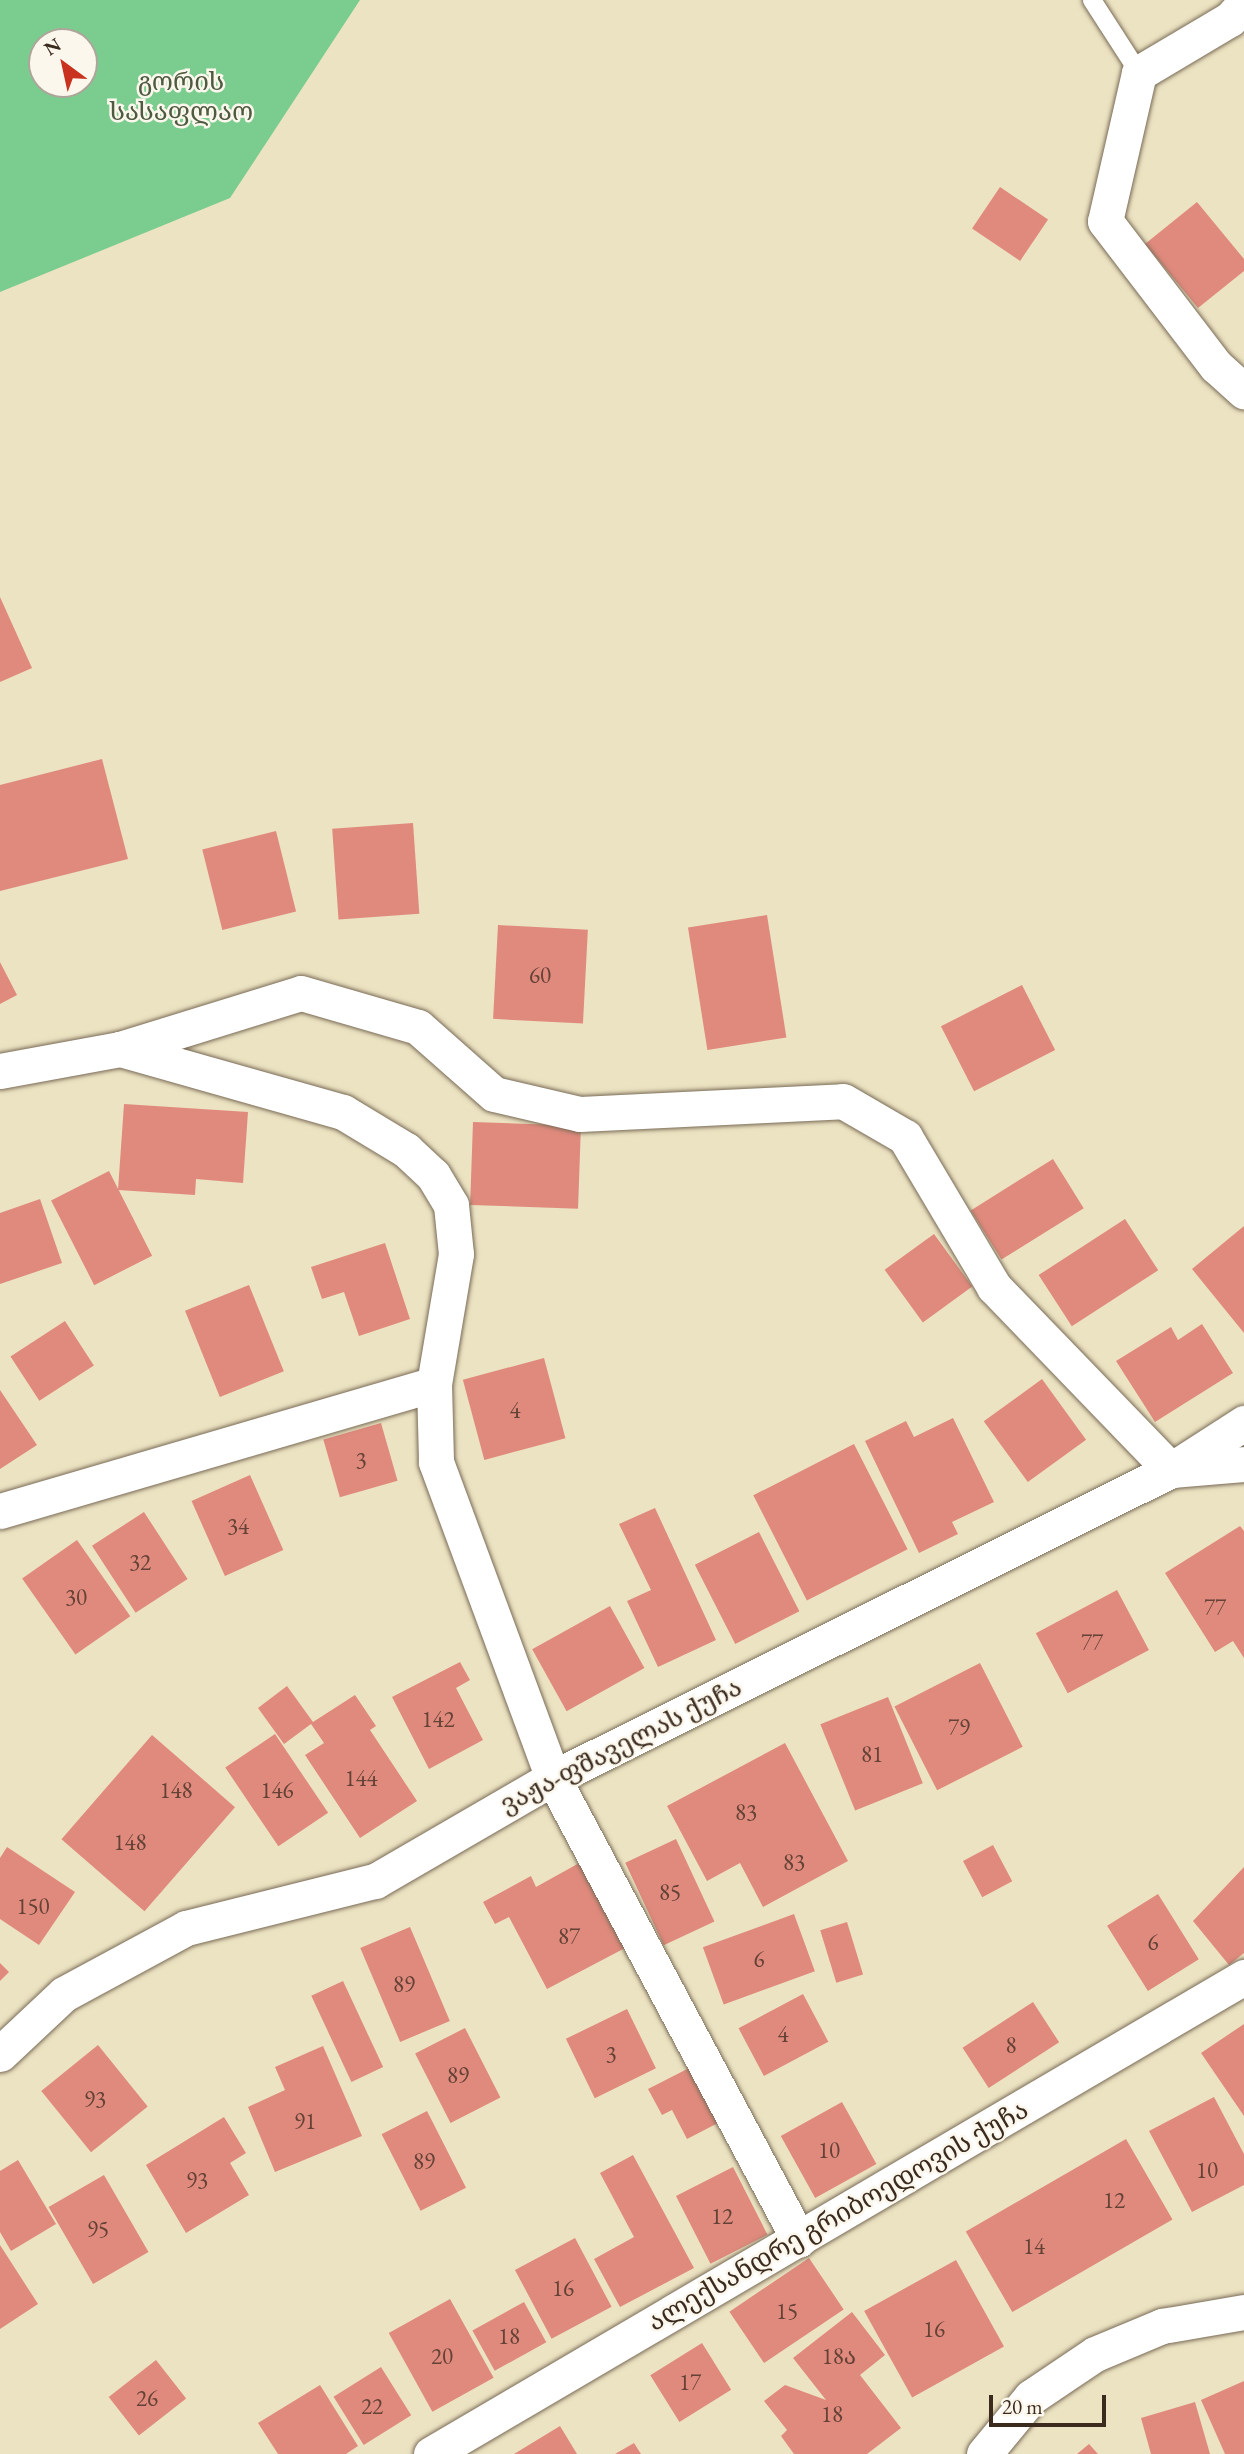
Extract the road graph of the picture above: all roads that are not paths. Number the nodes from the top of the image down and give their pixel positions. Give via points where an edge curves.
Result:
1 (1093, 0) edge
2 (1244, 4) edge
3 (1139, 73) junction
4 (1244, 391) edge
5 (120, 1049) junction
6 (0, 1071) edge
7 (434, 1384) junction
8 (1244, 1423) edge
9 (1244, 1464) edge
10 (1171, 1471) junction
11 (0, 1511) edge
12 (553, 1778) junction
13 (1244, 1977) edge
14 (0, 2054) edge
15 (799, 2240) junction
16 (1244, 2312) edge
17 (431, 2454) edge
18 (984, 2454) edge

1 - 3 lane
2 - 3 street via 1230,19
3 - 4 street via 1105,221 1216,366
5 - 6 street
5 - 7 street via 343,1112 406,1150 433,1175 451,1205 456,1254
5 - 10 street via 301,993 418,1027 494,1094 580,1114 843,1101 905,1137 994,1287
7 - 11 street
7 - 12 street via 436,1462
8 - 10 street, ვაჟა-ფშაველას ქუჩა
9 - 10 street
10 - 12 street, ვაჟა-ფშაველას ქუჩა
12 - 14 street, ვაჟა-ფშაველას ქუჩა via 375,1881 186,1928 64,1994
12 - 15 street
13 - 15 street, ალექსანდრე გრიბოედოვის ქუჩა
15 - 17 street, ალექსანდრე გრიბოედოვის ქუჩა
16 - 18 street via 1162,2326 1095,2354 1031,2397

